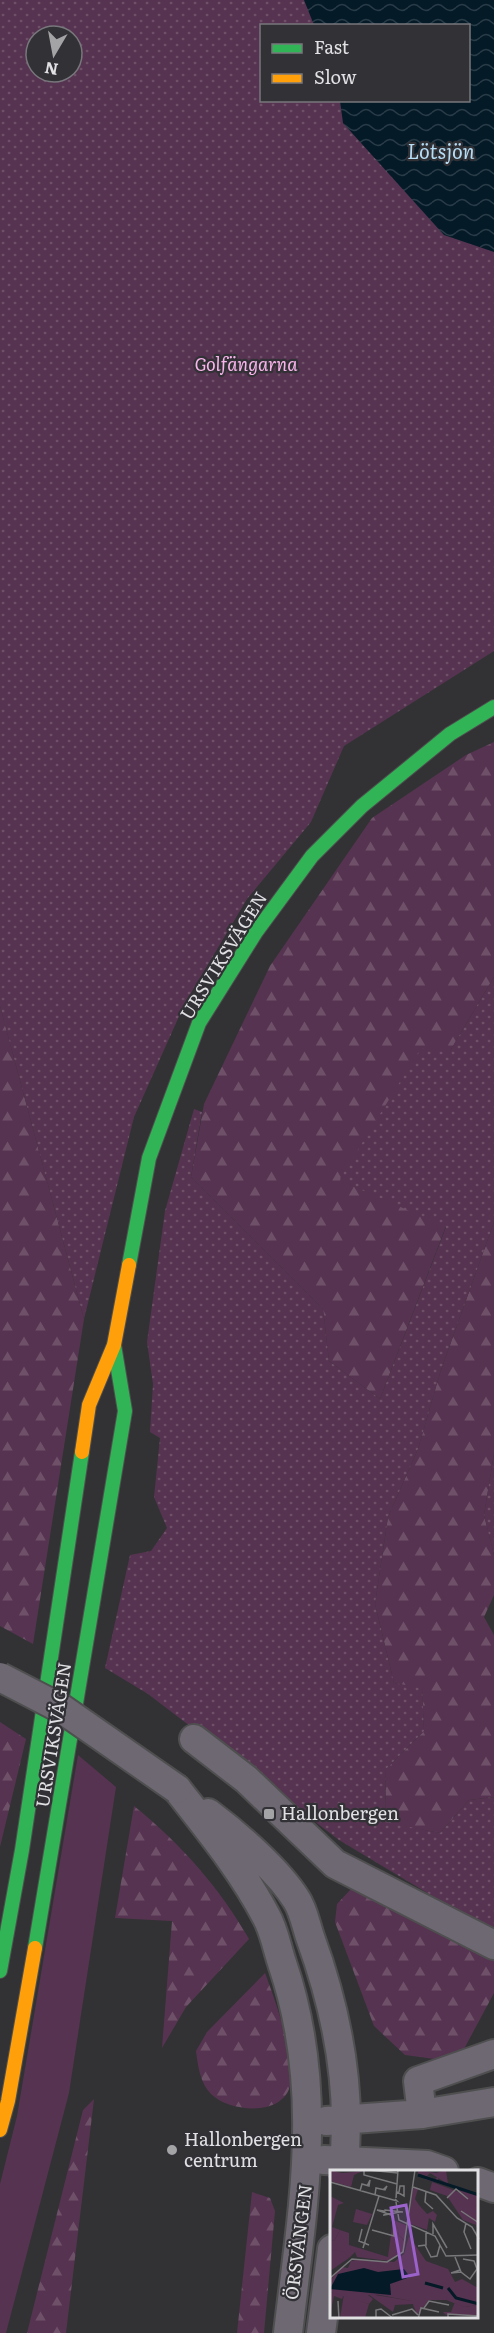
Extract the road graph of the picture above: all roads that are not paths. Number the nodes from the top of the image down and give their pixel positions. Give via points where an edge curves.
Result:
1 (494, 707) edge
2 (114, 1345) junction
3 (0, 1677) edge
4 (194, 1739) dead end
5 (177, 1789) junction
6 (494, 1945) edge
7 (0, 1971) edge
8 (494, 2054) edge
9 (494, 2102) edge
10 (422, 2114) junction
11 (309, 2121) junction
12 (345, 2121) junction
13 (0, 2130) edge
14 (308, 2160) junction
15 (343, 2165) edge
16 (441, 2170) edge
17 (479, 2183) edge
18 (494, 2188) edge
19 (330, 2264) edge
20 (288, 2333) edge
21 (321, 2333) edge

1 - 2 street, URSVIKSVÄGEN via 450,734 370,799 312,856 256,932 200,1023 148,1158
2 - 7 street, URSVIKSVÄGEN via 89,1405
2 - 13 street, URSVIKSVÄGEN via 125,1411 52,1855
3 - 5 street, ÖRSVÄNGEN, bridge via 62,1709
4 - 6 street via 246,1779 335,1864
5 - 11 street, ÖRSVÄNGEN via 230,1857 267,1918 291,1987 305,2055
5 - 12 street, ÖRSVÄNGEN via 242,1839 297,1899 323,1974 340,2044
8 - 10 street via 418,2081
9 - 10 street
10 - 12 street
11 - 12 street
11 - 14 street, ÖRSVÄNGEN
12 - 15 street, ÖRSVÄNGEN
14 - 15 street
14 - 20 street, ÖRSVÄNGEN
15 - 16 street via 427,2165
17 - 18 street
19 - 21 street, ÖRSVÄNGEN

